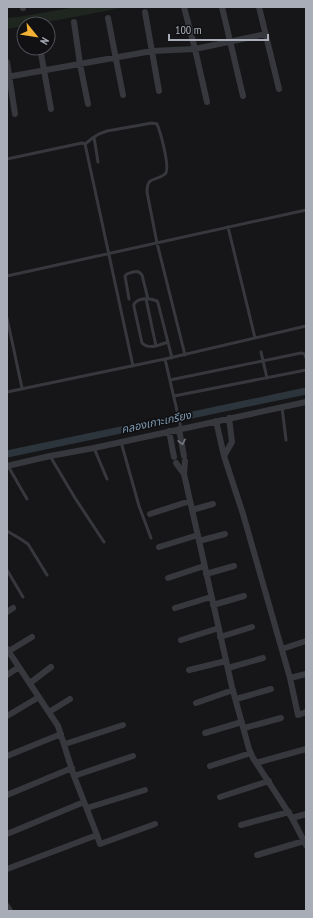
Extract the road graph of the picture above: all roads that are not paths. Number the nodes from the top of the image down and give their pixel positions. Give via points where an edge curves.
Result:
1 (184, 7) edge
2 (222, 7) edge
3 (259, 7) edge
4 (145, 12) dead end
5 (108, 18) dead end
6 (74, 22) dead end
7 (266, 34) junction
8 (230, 42) junction
9 (195, 49) junction
10 (152, 51) junction
11 (41, 56) edge
12 (116, 58) junction
13 (7, 62) edge
14 (80, 64) junction
15 (44, 70) junction
16 (8, 77) edge
17 (279, 89) dead end
18 (159, 91) dead end
19 (123, 95) dead end
20 (243, 96) dead end
21 (207, 102) dead end
22 (88, 104) dead end
23 (51, 109) dead end
24 (15, 114) dead end
25 (94, 137) junction
26 (85, 144) junction
27 (7, 159) edge
28 (98, 162) dead end
29 (306, 210) edge
30 (228, 227) junction
31 (157, 243) junction
32 (108, 254) junction
33 (7, 276) edge
34 (129, 299) dead end
35 (147, 299) junction
36 (7, 318) edge
37 (306, 326) edge
38 (255, 338) junction
39 (168, 342) junction
40 (156, 346) junction
41 (261, 352) dead end
42 (185, 355) junction
43 (172, 358) junction
44 (306, 358) edge
45 (165, 359) junction
46 (263, 361) junction
47 (133, 366) junction
48 (306, 370) edge
49 (267, 378) junction
50 (170, 380) junction
51 (22, 388) junction
52 (7, 392) edge
53 (174, 396) junction
54 (306, 402) edge
55 (282, 407) junction
56 (229, 418) junction
57 (216, 421) junction
58 (180, 429) junction
59 (169, 431) junction
60 (286, 440) dead end
61 (121, 442) junction
62 (94, 448) junction
63 (50, 456) junction
64 (224, 456) junction
65 (7, 466) edge
66 (184, 474) junction
67 (107, 479) dead end
68 (27, 499) dead end
69 (190, 501) junction
70 (213, 504) dead end
71 (192, 510) junction
72 (150, 514) dead end
73 (7, 531) edge
74 (225, 534) dead end
75 (151, 538) dead end
76 (199, 538) junction
77 (104, 542) dead end
78 (159, 546) dead end
79 (204, 566) junction
80 (234, 566) dead end
81 (7, 570) edge
82 (206, 574) junction
83 (47, 575) dead end
84 (168, 578) dead end
85 (244, 596) dead end
86 (23, 597) dead end
87 (212, 597) junction
88 (213, 605) junction
89 (13, 608) dead end
90 (175, 608) dead end
91 (7, 612) edge
92 (252, 627) dead end
93 (218, 628) junction
94 (32, 637) dead end
95 (220, 637) junction
96 (181, 640) dead end
97 (306, 641) edge
98 (282, 648) junction
99 (8, 650) edge
100 (263, 658) dead end
101 (226, 661) junction
102 (19, 667) junction
103 (51, 667) dead end
104 (228, 668) junction
105 (188, 670) dead end
106 (306, 674) edge
107 (7, 675) edge
108 (290, 678) junction
109 (30, 683) junction
110 (271, 689) dead end
111 (233, 690) junction
112 (39, 697) junction
113 (70, 699) dead end
114 (236, 699) junction
115 (196, 703) dead end
116 (49, 712) junction
117 (306, 712) edge
118 (7, 716) edge
119 (280, 718) dead end
120 (123, 725) dead end
121 (243, 725) junction
122 (205, 733) dead end
123 (61, 734) junction
124 (65, 744) junction
125 (306, 749) edge
126 (251, 753) junction
127 (7, 756) edge
128 (133, 756) dead end
129 (256, 762) junction
130 (210, 766) dead end
131 (72, 768) junction
132 (74, 776) junction
133 (269, 781) junction
134 (144, 790) dead end
135 (7, 795) edge
136 (220, 797) dead end
137 (85, 805) junction
138 (289, 812) junction
139 (306, 814) edge
140 (292, 818) junction
141 (155, 824) dead end
142 (241, 825) dead end
143 (7, 834) edge
144 (96, 835) junction
145 (305, 843) edge
146 (257, 855) dead end
147 (7, 869) edge
148 (7, 906) edge
149 (10, 911) edge

1 - 9 street
2 - 8 street
3 - 7 street
4 - 10 street
5 - 12 street
6 - 14 street
7 - 8 street
7 - 17 street
8 - 9 street
8 - 20 street
9 - 10 street
9 - 21 street
10 - 12 street
10 - 18 street
11 - 15 street
12 - 14 street
12 - 19 street
13 - 16 street
14 - 15 street
14 - 22 street
15 - 16 street
15 - 23 street
16 - 24 street
25 - 26 lane
25 - 28 lane
25 - 31 lane via 107,131 152,123 158,125 167,171 147,186
26 - 27 lane
26 - 32 lane
29 - 30 lane
30 - 31 lane
30 - 38 lane
31 - 32 lane
31 - 42 lane
32 - 33 lane
32 - 47 lane
34 - 35 lane via 125,276 137,271 142,275
35 - 39 lane via 157,301
35 - 40 lane
35 - 40 lane via 136,301 134,307 142,343 151,347
36 - 51 lane
37 - 38 lane
38 - 42 lane
39 - 40 lane
39 - 43 lane
41 - 46 lane
42 - 43 lane
43 - 45 lane
44 - 46 lane via 304,353 301,353
45 - 47 lane
45 - 50 lane
46 - 49 lane
46 - 50 lane
47 - 51 lane
48 - 49 lane
49 - 53 lane
50 - 53 lane
51 - 52 lane
53 - 58 lane
54 - 55 street
55 - 56 street
55 - 60 lane
56 - 57 street
56 - 64 street via 232,442
57 - 58 street
57 - 64 street
58 - 59 street
58 -> 66 street via 185,458
59 - 61 street
59 - 66 street via 175,460
61 - 62 street
61 - 75 lane
62 - 63 street
62 - 67 lane
63 - 65 street
63 - 77 lane via 74,498
64 - 98 street
65 - 68 lane
66 - 69 street
69 - 71 street
69 - 72 street
70 - 71 street
71 - 76 street
73 - 83 lane via 28,544
74 - 76 street
76 - 78 street
76 - 79 street
79 - 82 street
79 - 84 street
80 - 82 street
81 - 86 lane
82 - 87 street
85 - 88 street
87 - 88 street
87 - 90 street
88 - 93 street
89 - 91 street
92 - 95 street
93 - 95 street
93 - 96 street
94 - 99 street
95 - 101 street
97 - 98 street
98 - 108 street
99 - 102 street
100 - 104 street
101 - 104 street
101 - 105 street
102 - 107 street
102 - 109 street
103 - 109 street
104 - 111 street
106 - 108 street
108 - 117 street via 298,715
109 - 112 street
110 - 114 street
111 - 114 street
111 - 115 street
112 - 116 street
112 - 118 street
113 - 116 street
114 - 121 street
116 - 123 street
119 - 121 street
120 - 124 street
121 - 122 street
121 - 126 street
123 - 124 street
123 - 127 street
124 - 131 street
125 - 129 street
126 - 129 street
126 - 130 street
128 - 132 street
129 - 133 street
131 - 132 street
131 - 135 street
132 - 137 street
133 - 136 street
133 - 138 street
134 - 137 street
137 - 143 street
137 - 144 street
138 - 140 street
138 - 142 street
139 - 140 street
140 - 145 street
141 - 144 street via 100,844
144 - 147 street
145 - 146 street
148 - 149 street

